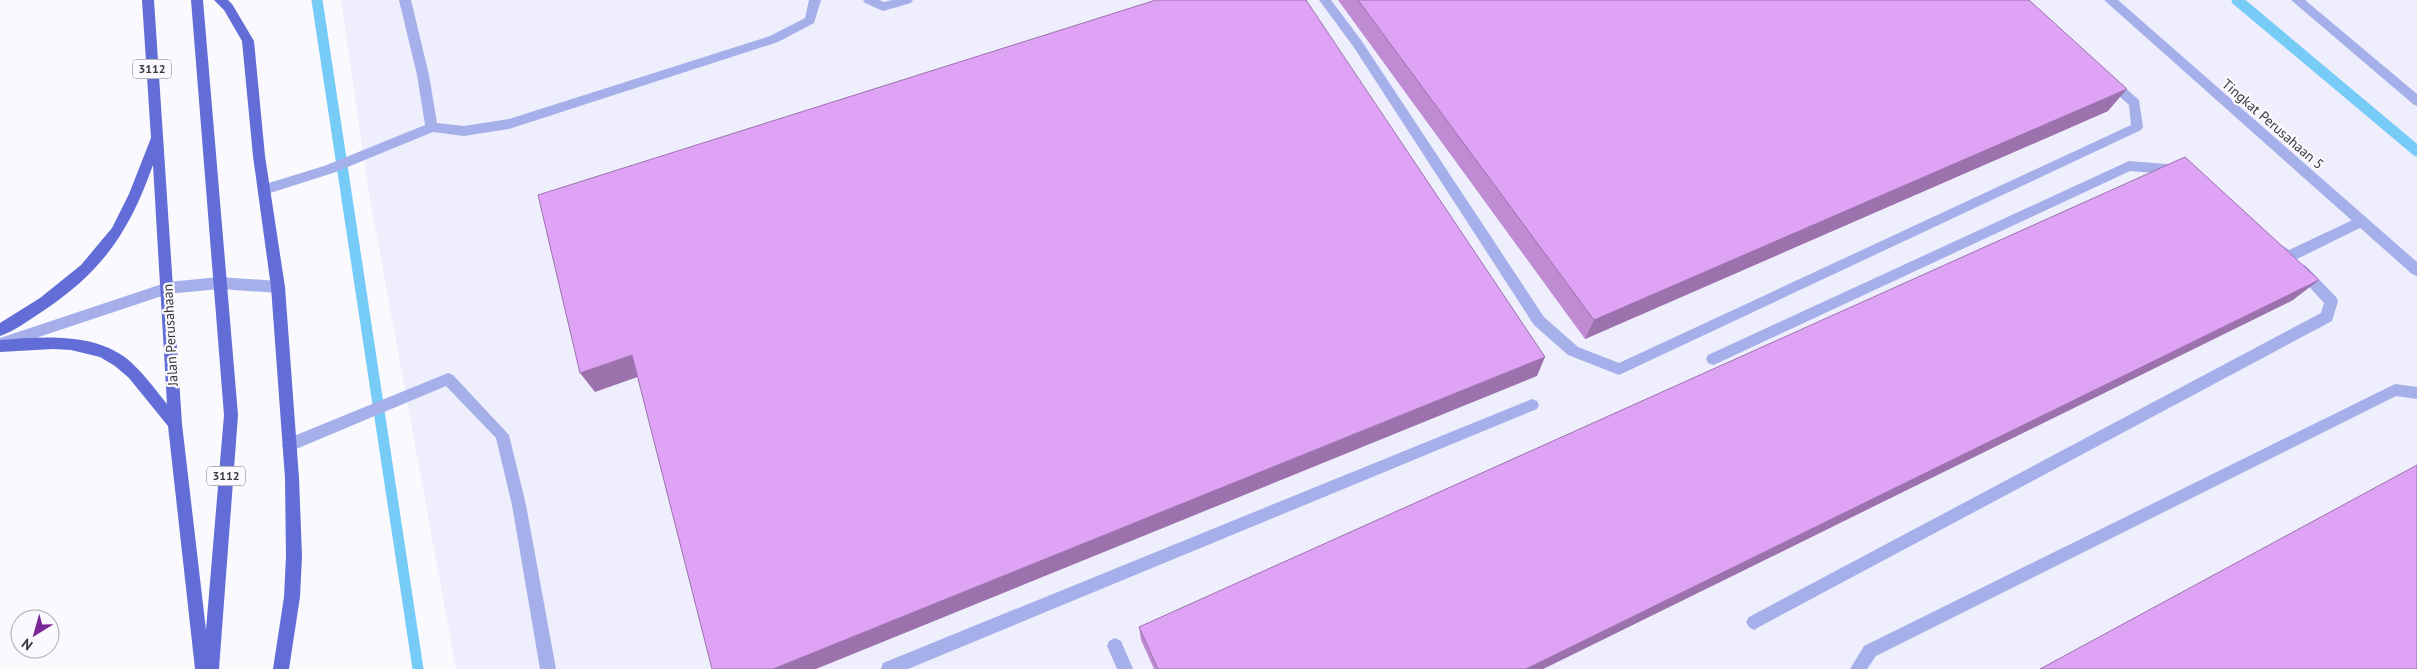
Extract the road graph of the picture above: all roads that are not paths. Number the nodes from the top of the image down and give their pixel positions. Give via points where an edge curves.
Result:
1 (148, 0) edge
2 (197, 0) edge
3 (220, 0) edge
4 (405, 0) edge
5 (814, 0) edge
6 (869, 0) edge
7 (906, 0) edge
8 (1326, 0) edge
9 (2110, 0) edge
10 (2297, 0) edge
11 (2098, 71) edge
12 (2417, 101) edge
13 (432, 126) junction
14 (157, 139) junction
15 (370, 153) joint
16 (2191, 176) edge
17 (290, 183) joint
18 (264, 190) junction
19 (2361, 221) junction
20 (2268, 238) edge
21 (2288, 257) junction
22 (2417, 270) edge
23 (219, 282) junction
24 (278, 287) junction
25 (168, 288) junction
26 (0, 330) edge
27 (0, 345) edge
28 (1713, 359) dead end
29 (2417, 393) edge
30 (1532, 405) dead end
31 (175, 424) junction
32 (289, 445) junction
33 (1754, 622) dead end
34 (1115, 646) dead end
35 (203, 669) edge
36 (212, 669) edge
37 (281, 669) edge
38 (548, 669) edge
39 (889, 669) edge
40 (1125, 669) edge
41 (1858, 669) edge

1 - 14 main road, Jalan Perusahaan / 3112
2 - 23 main road, 3112
3 - 18 main road via 228,7 248,41
4 - 13 street
5 - 13 street via 810,20 774,39 509,124 464,131
6 - 7 street via 883,7
8 - 11 street via 1540,321 1573,351 1619,369 2137,127 2135,103
9 - 19 street, Tingkat Perusahaan 5
10 - 12 street
13 - 15 street
14 - 25 main road, Jalan Perusahaan / 3112
14 - 26 main road via 132,203 110,242 78,277
15 - 17 lane
16 - 28 street via 2184,171 2130,166
17 - 18 street
18 - 24 main road
19 - 21 street
19 - 22 street, Tingkat Perusahaan 5
20 - 21 street
21 - 33 street via 2331,301 2327,317
23 - 24 street
23 - 25 street
23 - 36 main road, 3112 via 230,415
24 - 32 main road
25 - 27 street
25 - 31 main road, Jalan Perusahaan / 3112
27 - 31 main road via 54,342 80,345 107,354 132,373
29 - 41 street via 2396,390 1870,651
30 - 39 street
31 - 35 main road, Jalan Perusahaan / 3112
32 - 37 main road via 294,556 292,598
32 - 38 street via 448,379 502,435 519,505
34 - 40 street

